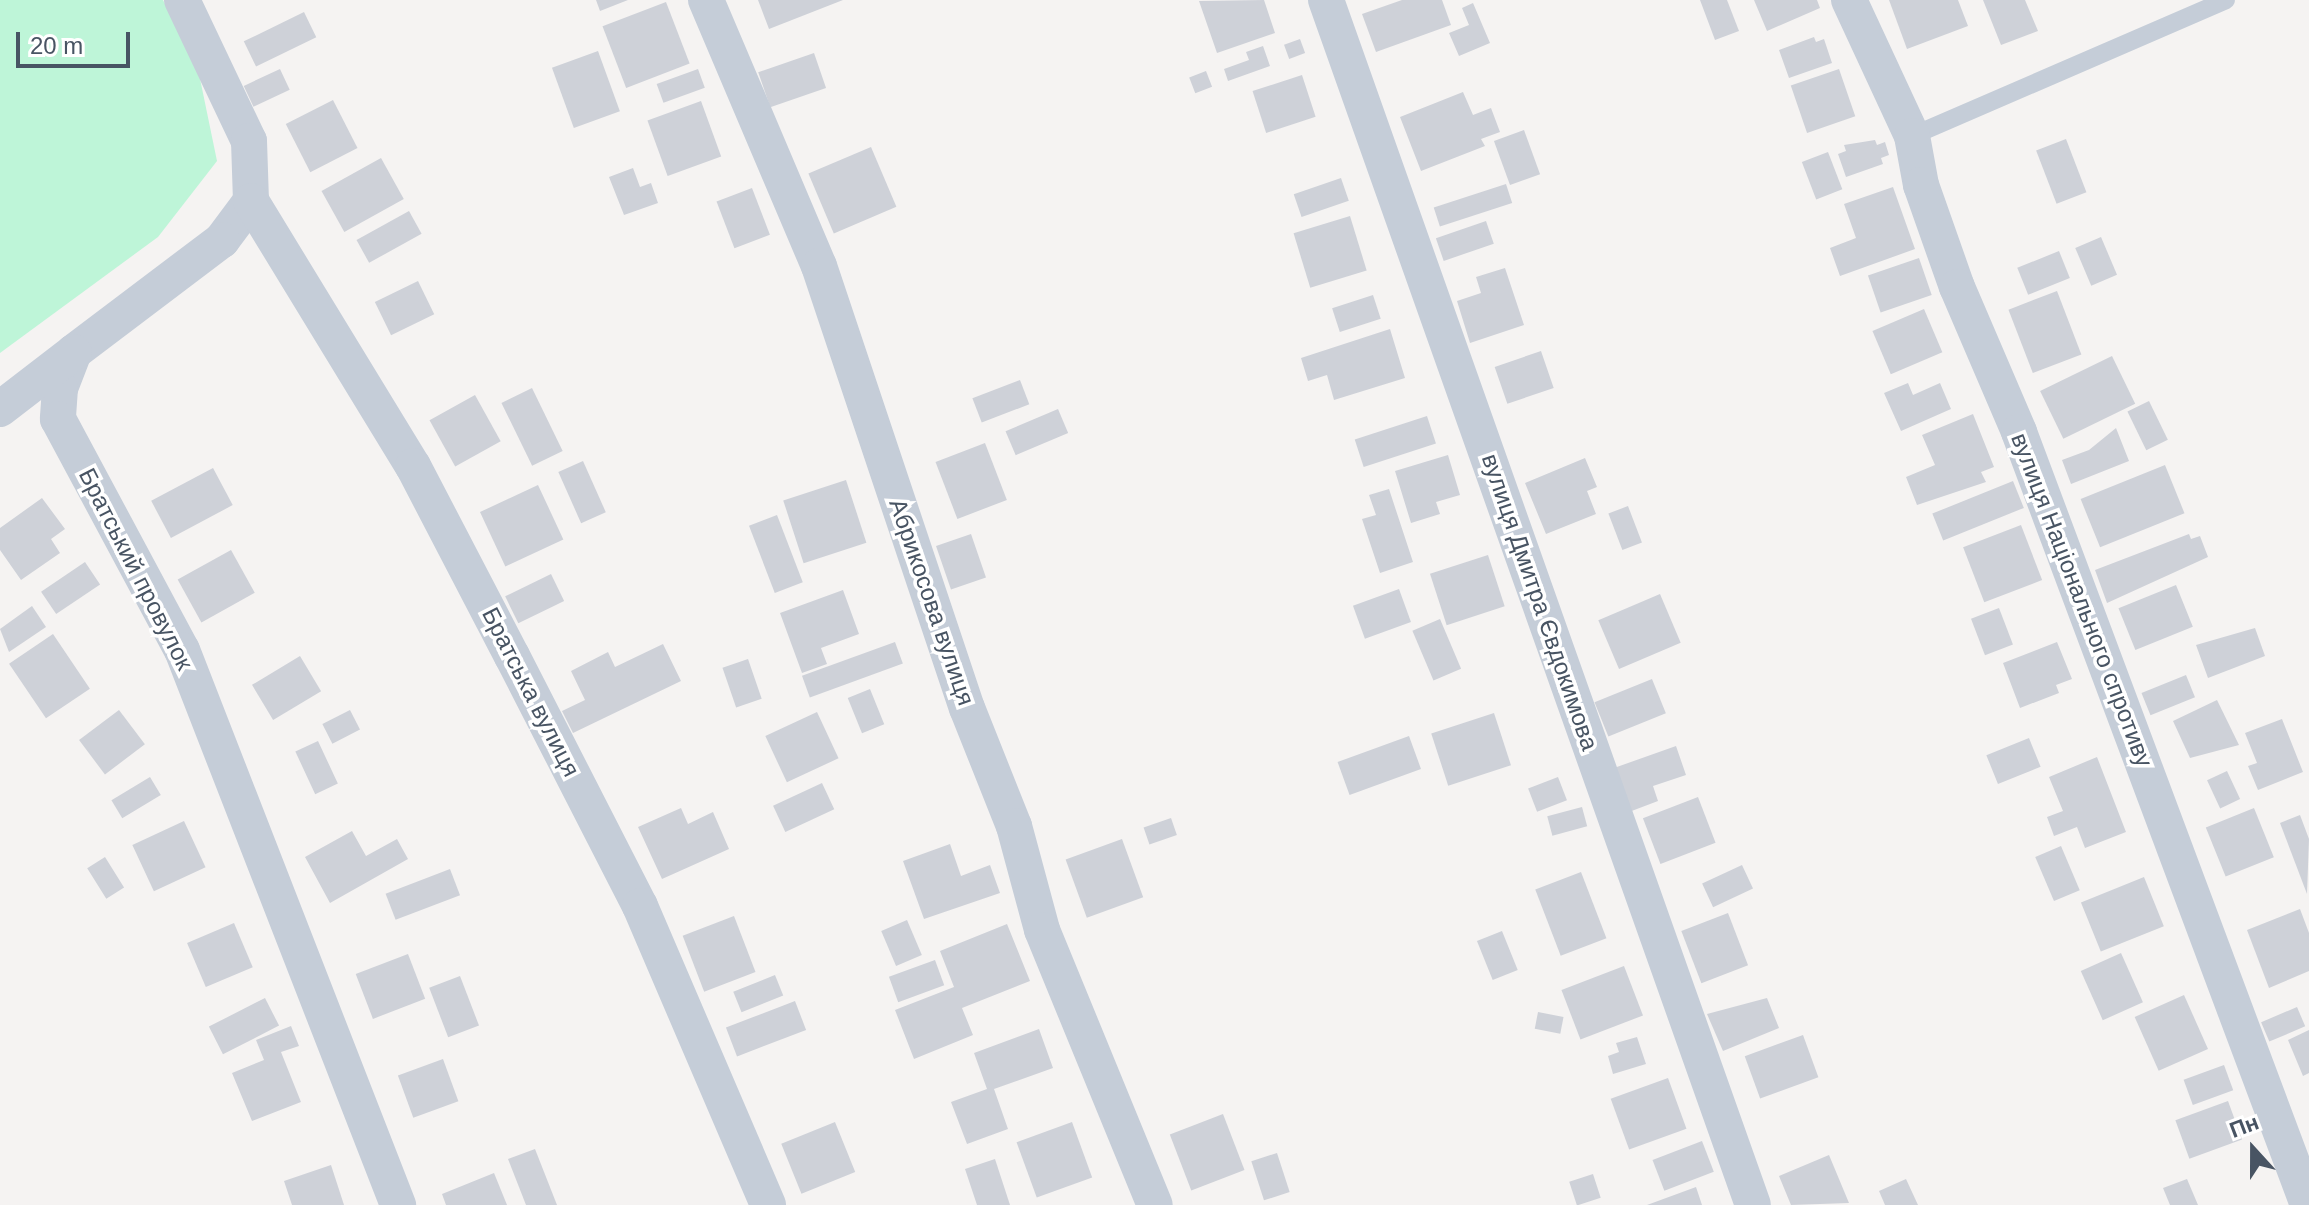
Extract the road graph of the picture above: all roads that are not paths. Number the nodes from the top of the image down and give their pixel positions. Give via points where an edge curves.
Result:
1 (182, 0) edge
2 (706, 0) edge
3 (1326, 0) edge
4 (1849, 0) edge
5 (2226, 0) edge
6 (1912, 136) junction
7 (251, 201) junction
8 (74, 352) junction
9 (0, 409) edge
10 (398, 1205) edge
11 (768, 1205) edge
12 (1155, 1205) edge
13 (1753, 1205) edge
14 (2308, 1205) edge

1 - 7 street via 249,141
2 - 12 street, Абрикосова вулиця via 819,266 967,708 1014,826 1042,930
3 - 13 street, вулиця Дмитра Євдокимова
4 - 6 street, вулиця Національного спротиву
5 - 6 lane
6 - 14 street, вулиця Національного спротиву via 1921,185 1957,287 2019,432
7 - 8 street via 222,240
7 - 11 street, Братська вулиця via 413,466 512,656 640,906
8 - 9 street
8 - 10 street, Братський провулок via 60,388 58,419 182,650

